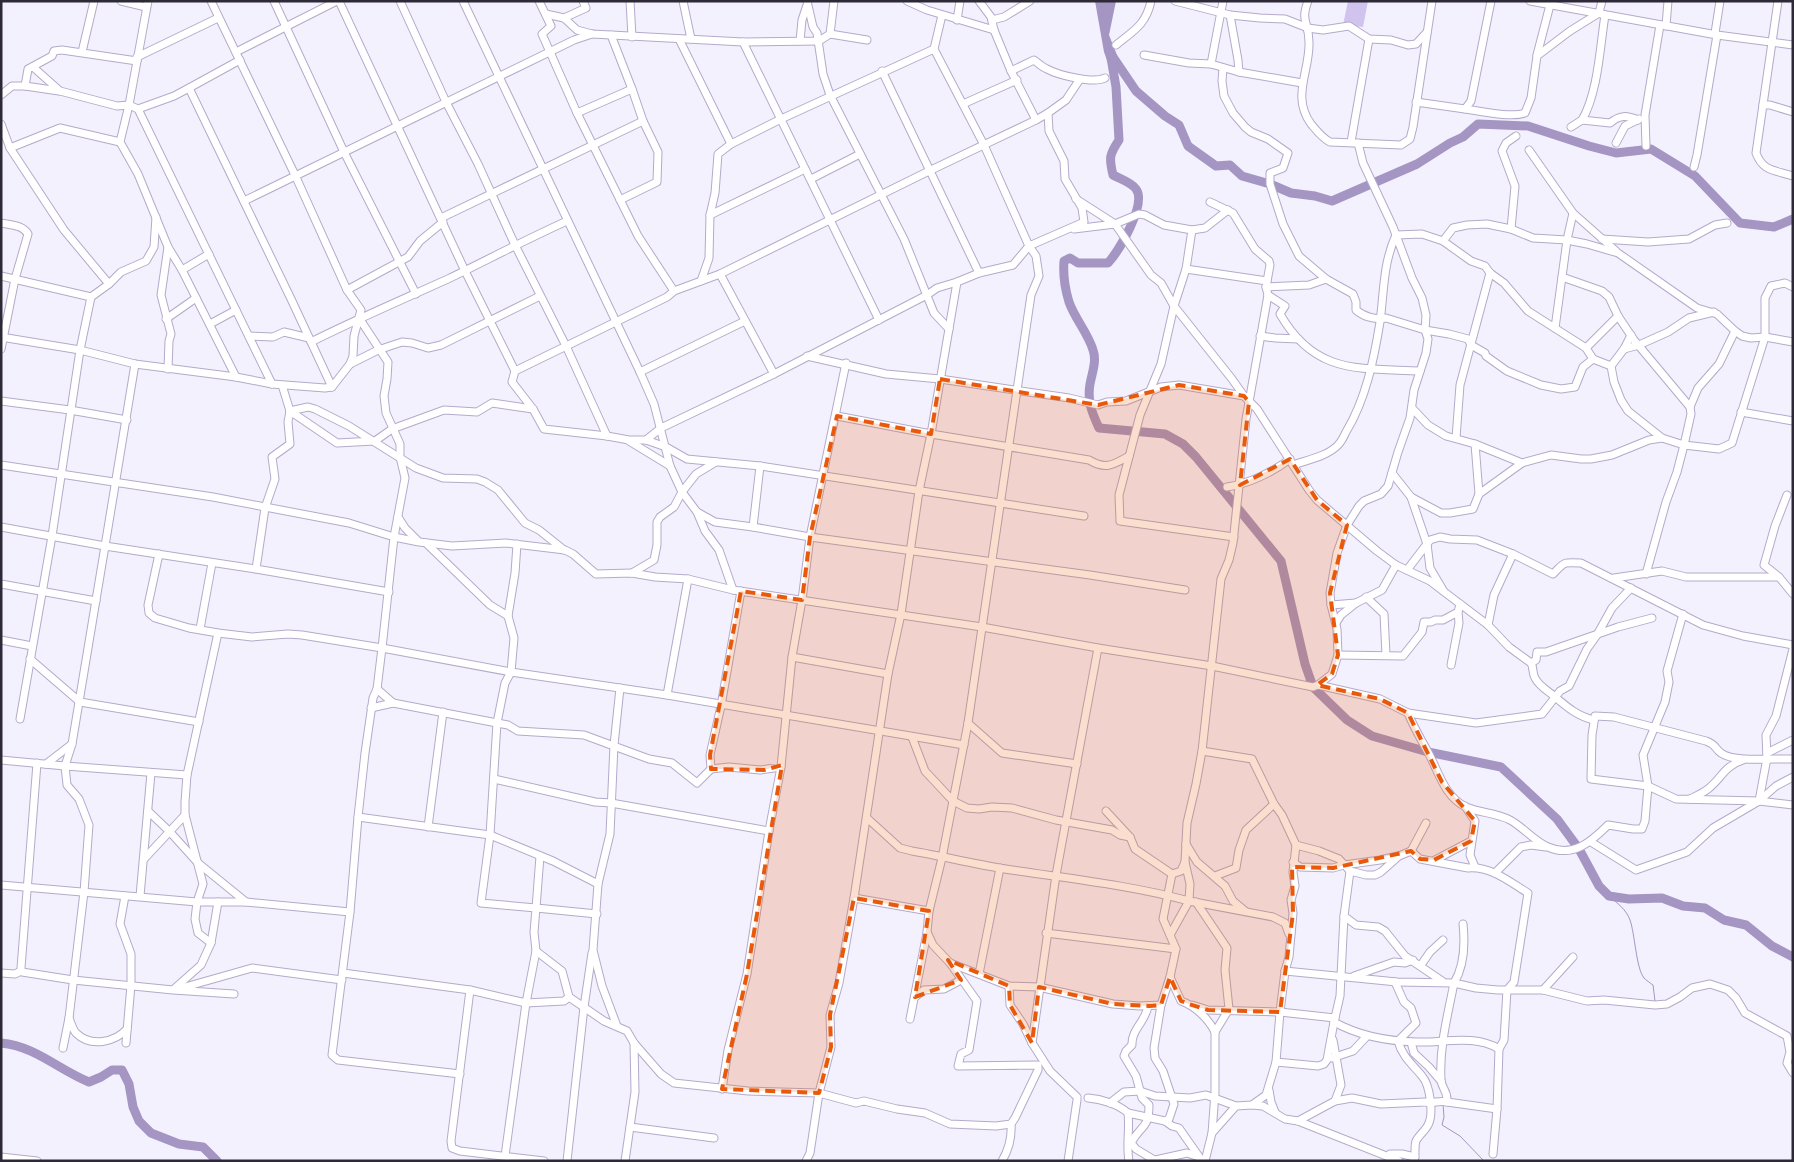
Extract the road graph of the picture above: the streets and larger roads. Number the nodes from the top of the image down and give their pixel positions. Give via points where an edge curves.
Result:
1 (94, 1) edge
2 (121, 1) edge
3 (210, 1) edge
4 (274, 1) edge
5 (338, 1) edge
6 (400, 1) edge
7 (463, 1) edge
8 (539, 1) edge
9 (583, 1) edge
10 (630, 1) edge
11 (684, 1) edge
12 (834, 1) edge
13 (907, 1) edge
14 (960, 1) edge
15 (979, 1) edge
16 (1030, 1) edge
17 (1151, 1) edge
18 (1176, 1) edge
19 (1223, 1) edge
20 (1308, 1) edge
21 (1432, 1) edge
22 (1491, 1) edge
23 (1530, 1) edge
24 (1602, 1) edge
25 (1668, 1) edge
26 (1720, 1) edge
27 (1778, 1) edge
28 (807, 2) edge
29 (147, 4) edge
30 (1550, 5) junction
31 (1222, 12) junction
32 (546, 14) junction
33 (1230, 14) junction
34 (1602, 14) junction
35 (942, 15) junction
36 (218, 18) junction
37 (564, 18) junction
38 (956, 20) junction
39 (992, 20) junction
40 (1663, 25) junction
41 (286, 28) junction
42 (1308, 28) junction
43 (994, 30) junction
44 (1428, 32) junction
45 (592, 34) junction
46 (611, 34) junction
47 (830, 34) junction
48 (1716, 34) junction
49 (632, 37) junction
50 (679, 39) junction
51 (690, 39) junction
52 (1369, 39) junction
53 (867, 40) dead end
54 (800, 41) junction
55 (819, 41) junction
56 (743, 42) junction
57 (1771, 42) junction
58 (1116, 45) dead end
59 (1793, 46) edge
60 (934, 49) junction
61 (82, 52) junction
62 (236, 52) junction
63 (551, 52) junction
64 (1144, 55) dead end
65 (1537, 56) junction
66 (137, 59) junction
67 (240, 60) junction
68 (1210, 64) junction
69 (33, 67) junction
70 (1223, 68) junction
71 (882, 71) junction
72 (1011, 71) junction
73 (1239, 72) junction
74 (499, 76) junction
75 (1104, 78) dead end
76 (1080, 79) junction
77 (1017, 80) junction
78 (1302, 83) junction
79 (24, 86) junction
80 (189, 88) junction
81 (632, 89) junction
82 (60, 92) junction
83 (830, 94) junction
84 (1, 95) edge
85 (446, 102) junction
86 (1416, 102) junction
87 (964, 104) junction
88 (129, 105) junction
89 (1763, 105) junction
90 (138, 109) junction
91 (1464, 109) junction
92 (577, 112) junction
93 (1793, 112) edge
94 (1048, 113) junction
95 (1645, 115) junction
96 (781, 118) junction
97 (1036, 120) junction
98 (1582, 120) junction
99 (1638, 120) junction
100 (643, 121) junction
101 (1, 124) edge
102 (398, 126) junction
103 (1571, 127) dead end
104 (1516, 136) dead end
105 (120, 142) junction
106 (1354, 143) junction
107 (1616, 143) dead end
108 (731, 144) junction
109 (984, 145) junction
110 (594, 146) junction
111 (1646, 146) dead end
112 (10, 148) junction
113 (1530, 150) dead end
114 (344, 152) junction
115 (860, 154) junction
116 (1694, 167) dead end
117 (544, 169) junction
118 (805, 169) junction
119 (929, 170) junction
120 (295, 176) junction
121 (1793, 176) edge
122 (811, 179) junction
123 (881, 194) junction
124 (492, 195) junction
125 (620, 200) junction
126 (1076, 200) junction
127 (244, 201) junction
128 (1210, 202) dead end
129 (1228, 210) junction
130 (1573, 214) junction
131 (710, 215) junction
132 (156, 217) junction
133 (442, 220) junction
134 (566, 221) junction
135 (830, 221) junction
136 (1, 223) edge
137 (1727, 223) dead end
138 (1115, 224) junction
139 (1511, 229) junction
140 (1192, 230) junction
141 (1061, 232) junction
142 (1396, 235) junction
143 (1602, 239) junction
144 (1567, 240) junction
145 (1443, 241) junction
146 (515, 245) junction
147 (1029, 246) junction
148 (168, 247) junction
149 (1618, 253) junction
150 (209, 254) junction
151 (399, 262) junction
152 (1186, 269) junction
153 (182, 270) junction
154 (465, 271) junction
155 (979, 273) junction
156 (1490, 273) junction
157 (720, 274) junction
158 (1, 276) edge
159 (1562, 278) junction
160 (15, 279) junction
161 (1326, 279) junction
162 (701, 281) junction
163 (957, 282) junction
164 (109, 284) junction
165 (1267, 284) junction
166 (1793, 287) edge
167 (347, 290) junction
168 (674, 291) junction
169 (416, 294) junction
170 (927, 295) junction
171 (1268, 295) junction
172 (540, 296) junction
173 (91, 297) junction
174 (196, 298) junction
175 (1174, 306) junction
176 (236, 310) junction
177 (1714, 312) junction
178 (1618, 316) junction
179 (359, 318) junction
180 (166, 319) junction
181 (1380, 319) junction
182 (490, 320) junction
183 (879, 320) junction
184 (745, 321) junction
185 (615, 322) junction
186 (210, 324) junction
187 (1555, 328) junction
188 (949, 329) junction
189 (1425, 330) junction
190 (1735, 331) junction
191 (249, 336) junction
192 (1260, 336) junction
193 (1631, 336) junction
194 (2, 337) edge
195 (1765, 338) junction
196 (1298, 339) junction
197 (310, 340) junction
198 (1793, 342) edge
199 (1471, 345) junction
200 (566, 346) junction
201 (1639, 346) junction
202 (1586, 348) junction
203 (1, 349) edge
204 (1624, 349) junction
205 (80, 350) junction
206 (378, 350) junction
207 (807, 356) junction
208 (1593, 359) junction
209 (846, 363) junction
210 (135, 364) junction
211 (350, 364) junction
212 (1611, 366) junction
213 (168, 369) junction
214 (1370, 370) junction
215 (515, 371) junction
216 (1420, 371) junction
217 (640, 372) junction
218 (774, 374) junction
219 (236, 377) junction
220 (940, 379) junction
221 (272, 384) junction
222 (282, 385) junction
223 (332, 387) junction
224 (1018, 391) junction
225 (1148, 392) junction
226 (1244, 396) junction
227 (1, 400) edge
228 (1249, 402) junction
229 (1690, 407) junction
230 (1412, 408) junction
231 (533, 409) junction
232 (70, 410) junction
233 (290, 411) junction
234 (1741, 412) junction
235 (837, 416) junction
236 (127, 420) junction
237 (1793, 421) edge
238 (661, 428) junction
239 (392, 429) junction
240 (931, 434) junction
241 (607, 436) junction
242 (1456, 438) junction
243 (1662, 438) junction
244 (629, 440) junction
245 (646, 440) junction
246 (375, 441) junction
247 (1475, 444) junction
248 (1684, 445) junction
249 (1010, 446) junction
250 (666, 447) junction
251 (1128, 456) junction
252 (400, 457) junction
253 (717, 462) junction
254 (1291, 462) junction
255 (1522, 464) junction
256 (1, 465) edge
257 (670, 466) junction
258 (760, 466) junction
259 (1392, 473) junction
260 (61, 474) junction
261 (823, 476) junction
262 (115, 483) junction
263 (1240, 485) junction
264 (1227, 487) dead end
265 (918, 491) junction
266 (682, 492) junction
267 (1479, 494) junction
268 (1786, 495) dead end
269 (1411, 498) junction
270 (1000, 503) junction
271 (264, 508) junction
272 (697, 512) junction
273 (398, 516) junction
274 (1084, 516) dead end
275 (1347, 525) junction
276 (1, 527) edge
277 (753, 527) junction
278 (52, 536) junction
279 (394, 537) junction
280 (810, 537) junction
281 (1234, 537) junction
282 (422, 543) junction
283 (517, 544) junction
284 (1427, 544) junction
285 (105, 546) junction
286 (565, 550) junction
287 (910, 552) junction
288 (159, 554) junction
289 (1513, 554) junction
290 (991, 562) junction
291 (212, 563) junction
292 (1396, 565) junction
293 (256, 569) junction
294 (1407, 570) junction
295 (632, 573) junction
296 (1646, 574) junction
297 (1779, 577) junction
298 (1614, 578) junction
299 (688, 580) junction
300 (1, 584) edge
301 (1631, 588) junction
302 (733, 590) junction
303 (1185, 590) dead end
304 (41, 591) junction
305 (741, 591) junction
306 (1443, 591) junction
307 (389, 592) junction
308 (1793, 594) edge
309 (1366, 597) junction
310 (802, 600) junction
311 (96, 601) junction
312 (1356, 603) junction
313 (1331, 605) junction
314 (1459, 608) junction
315 (901, 614) junction
316 (1683, 614) junction
317 (508, 616) junction
318 (1652, 618) dead end
319 (1336, 623) junction
320 (1488, 625) junction
321 (982, 627) junction
322 (200, 629) junction
323 (218, 633) junction
324 (1597, 635) junction
325 (1, 640) edge
326 (1793, 645) edge
327 (32, 646) junction
328 (382, 648) junction
329 (1098, 648) junction
330 (1793, 649) edge
331 (1338, 655) junction
332 (1386, 655) junction
333 (792, 656) junction
334 (30, 659) junction
335 (1531, 663) junction
336 (1451, 664) dead end
337 (1212, 666) junction
338 (510, 672) junction
339 (888, 674) junction
340 (1318, 685) junction
341 (620, 688) junction
342 (377, 689) junction
343 (668, 696) junction
344 (1556, 698) junction
345 (80, 702) junction
346 (393, 703) junction
347 (721, 706) junction
348 (371, 708) junction
349 (443, 712) junction
350 (1408, 713) junction
351 (786, 716) junction
352 (20, 719) dead end
353 (1594, 720) junction
354 (199, 722) junction
355 (498, 723) junction
356 (968, 723) junction
357 (1654, 727) junction
358 (880, 732) junction
359 (912, 737) junction
360 (1793, 740) edge
361 (72, 744) junction
362 (614, 745) junction
363 (964, 745) junction
364 (1202, 751) junction
365 (1767, 756) junction
366 (1793, 759) edge
367 (1, 760) edge
368 (1744, 760) junction
369 (37, 764) junction
370 (46, 764) junction
371 (1077, 764) junction
372 (65, 766) junction
373 (781, 767) junction
374 (711, 770) junction
375 (151, 773) junction
376 (188, 775) junction
377 (1793, 776) edge
378 (494, 779) junction
379 (1648, 786) junction
380 (1690, 799) junction
381 (953, 801) junction
382 (1759, 801) junction
383 (611, 803) junction
384 (1274, 804) junction
385 (1793, 805) edge
386 (1465, 806) junction
387 (148, 811) junction
388 (1106, 811) dead end
389 (185, 815) junction
390 (358, 818) junction
391 (867, 818) junction
392 (1066, 822) junction
393 (1426, 823) dead end
394 (428, 827) junction
395 (768, 831) junction
396 (170, 832) junction
397 (490, 835) junction
398 (1130, 837) junction
399 (1471, 841) junction
400 (1590, 842) junction
401 (1186, 843) junction
402 (1296, 845) junction
403 (1548, 847) junction
404 (1411, 851) junction
405 (540, 856) junction
406 (1399, 856) junction
407 (942, 858) junction
408 (144, 860) junction
409 (1434, 860) junction
410 (1185, 862) junction
411 (1294, 862) junction
412 (198, 863) junction
413 (1344, 864) junction
414 (1475, 867) junction
415 (1000, 868) junction
416 (1350, 871) junction
417 (1495, 872) junction
418 (1172, 874) junction
419 (1056, 875) junction
420 (1215, 876) junction
421 (598, 884) junction
422 (1, 885) edge
423 (27, 888) junction
424 (84, 892) junction
425 (1168, 895) junction
426 (125, 896) junction
427 (140, 896) junction
428 (854, 898) junction
429 (1192, 901) junction
430 (197, 902) junction
431 (218, 902) junction
432 (246, 902) junction
433 (536, 908) junction
434 (929, 911) junction
435 (350, 912) junction
436 (1247, 913) junction
437 (597, 914) junction
438 (1344, 916) junction
439 (1463, 924) dead end
440 (927, 932) junction
441 (1046, 933) junction
442 (1170, 934) junction
443 (1290, 937) junction
444 (1442, 940) dead end
445 (211, 943) junction
446 (1176, 949) junction
447 (593, 950) junction
448 (536, 951) junction
449 (1573, 957) dead end
450 (1413, 960) junction
451 (950, 963) junction
452 (1421, 965) junction
453 (21, 970) junction
454 (1285, 970) junction
455 (1, 973) edge
456 (979, 974) junction
457 (342, 976) junction
458 (1341, 976) junction
459 (1352, 977) junction
460 (1170, 978) junction
461 (74, 980) junction
462 (961, 980) junction
463 (1395, 982) junction
464 (1443, 982) junction
465 (1454, 982) junction
466 (131, 985) junction
467 (1009, 986) junction
468 (1040, 987) junction
469 (172, 990) junction
470 (470, 990) junction
471 (1507, 990) junction
472 (1543, 990) junction
473 (234, 994) dead end
474 (570, 997) junction
475 (915, 997) junction
476 (526, 1003) junction
477 (1189, 1004) junction
478 (1161, 1005) junction
479 (1148, 1006) junction
480 (584, 1007) junction
481 (1228, 1009) junction
482 (1280, 1012) junction
483 (69, 1018) junction
484 (910, 1019) dead end
485 (1334, 1020) junction
486 (1447, 1024) junction
487 (617, 1026) junction
488 (127, 1028) junction
489 (1216, 1032) junction
490 (1332, 1034) junction
491 (1367, 1036) junction
492 (1398, 1040) junction
493 (1444, 1041) junction
494 (1411, 1042) junction
495 (1432, 1042) junction
496 (126, 1043) dead end
497 (634, 1043) junction
498 (1032, 1043) junction
499 (63, 1048) dead end
500 (1499, 1049) junction
501 (1336, 1057) junction
502 (1327, 1060) junction
503 (1276, 1062) junction
504 (1793, 1073) edge
505 (460, 1074) junction
506 (1441, 1081) junction
507 (722, 1089) junction
508 (1268, 1090) junction
509 (1140, 1092) junction
510 (819, 1093) junction
511 (1170, 1096) junction
512 (1088, 1098) dead end
513 (1215, 1098) junction
514 (1334, 1101) junction
515 (1447, 1102) junction
516 (1110, 1103) junction
517 (1430, 1103) junction
518 (1252, 1105) junction
519 (1236, 1106) junction
520 (1497, 1109) junction
521 (1275, 1112) junction
522 (1128, 1113) junction
523 (1148, 1118) junction
524 (1165, 1121) junction
525 (1298, 1121) junction
526 (1011, 1124) junction
527 (630, 1127) junction
528 (1212, 1133) junction
529 (714, 1138) dead end
530 (1386, 1154) junction
531 (1493, 1154) dead end
532 (505, 1156) junction
533 (1, 1157) edge
534 (1414, 1159) edge
535 (1154, 1160) edge
536 (1205, 1160) edge
537 (37, 1161) edge
538 (544, 1161) edge
539 (567, 1161) edge
540 (625, 1161) edge
541 (806, 1161) edge
542 (1002, 1161) edge
543 (1068, 1161) edge
544 (1129, 1161) edge
545 (1399, 1161) edge

1 - 61 street
2 - 29 street
3 - 36 street
4 - 41 street
5 - 41 street
5 - 102 street
6 - 85 street
7 - 74 street
8 - 32 street
9 - 37 street via 586,8
10 - 49 street
11 - 51 street
12 - 47 street
13 - 35 street
14 - 38 street
15 - 39 street
16 - 39 street via 1004,17
17 - 58 street via 1148,14 1136,30
18 - 31 street
19 - 31 street
20 - 42 street via 1303,14
21 - 44 street
22 - 91 street via 1471,101
23 - 30 street
24 - 34 street
25 - 40 street
26 - 48 street
27 - 57 street
28 - 54 street
28 - 55 street
29 - 66 street
30 - 34 street
30 - 65 street
31 - 33 street
31 - 68 street
32 - 37 street
32 - 63 street via 551,26 542,34
33 - 42 street via 1284,19
33 - 73 street
34 - 40 street
34 - 65 street via 1570,31
34 - 98 street via 1593,91
35 - 38 street
35 - 60 street
36 - 62 street
36 - 66 street
37 - 45 street via 577,30
38 - 43 street
39 - 43 street
40 - 48 street
40 - 95 street
41 - 62 street
41 - 114 street
42 - 52 street via 1323,30 1349,26
42 - 78 street via 1308,63
43 - 72 street
44 - 52 street via 1416,44 1408,45
44 - 86 street
45 - 46 street
45 - 63 street
46 - 49 street
46 - 81 street
47 - 53 street
47 - 55 street
48 - 57 street
48 - 116 street
49 - 50 street
50 - 51 street
50 - 108 street
51 - 56 street
52 - 106 street
54 - 55 street
54 - 56 street
55 - 83 street via 822,74
56 - 96 street
57 - 59 street
57 - 89 street
60 - 71 street
60 - 87 street
61 - 66 street
61 - 69 street via 54,51 52,56
62 - 67 street
63 - 74 street
63 - 92 street
64 - 68 street
65 - 91 street via 1531,98 1525,113
66 - 88 street
67 - 80 street
67 - 120 street
68 - 70 street
69 - 79 street via 28,69
69 - 82 street
70 - 73 street
70 - 161 street via 1224,96 1233,113 1244,127 1288,153 1283,168 1270,173 1270,184 1283,224 1299,256
71 - 83 street
71 - 119 street
72 - 76 street via 1034,60 1047,70
72 - 77 street
73 - 78 street
74 - 85 street
74 - 117 street
75 - 76 street
76 - 94 street via 1066,100
77 - 87 street
77 - 97 street
78 - 106 street via 1303,110 1316,130 1330,142
79 - 82 street
79 - 84 street via 12,86
80 - 90 street
80 - 127 street
81 - 92 street
81 - 100 street
82 - 88 street via 117,106
83 - 96 street
83 - 115 street
85 - 102 street
85 - 124 street
86 - 91 street
86 - 106 street via 1410,139 1402,145
87 - 109 street
88 - 90 street
88 - 105 street
89 - 93 street
89 - 121 street via 1756,153 1759,162 1764,167
90 - 150 street
92 - 110 street
94 - 97 street
94 - 126 street via 1049,131 1064,161 1065,179
95 - 99 street
95 - 111 street
96 - 108 street
96 - 118 street
97 - 109 street
98 - 99 street via 1610,123 1619,116 1629,116
98 - 103 street
99 - 107 street via 1624,126
100 - 110 street
100 - 125 street via 658,152 657,182
101 - 112 street
102 - 114 street
102 - 133 street
104 - 139 street via 1506,143 1502,152 1516,186
105 - 112 street via 60,128
105 - 132 street
106 - 142 street
108 - 131 street via 718,154
109 - 119 street
109 - 147 street
110 - 117 street
110 - 125 street
112 - 164 street via 64,230
113 - 130 street
114 - 120 street
114 - 151 street
115 - 122 street
115 - 123 street
117 - 124 street
117 - 134 street
118 - 122 street
118 - 131 street
119 - 123 street
119 - 155 street
120 - 127 street
120 - 167 street
122 - 135 street
123 - 135 street
123 - 170 street
124 - 133 street
124 - 146 street
125 - 168 street via 638,236
126 - 138 street
126 - 141 street via 1082,208 1084,222
127 - 197 street
128 - 129 street
129 - 140 street via 1205,228
129 - 165 street via 1259,253 1269,261
130 - 143 street
130 - 144 street
131 - 162 street via 709,258
132 - 148 street
132 - 164 street via 154,247 150,256 122,272
133 - 151 street via 408,257
133 - 154 street
134 - 146 street
134 - 185 street
135 - 157 street
135 - 183 street
136 - 160 street via 21,227 28,234
137 - 143 street via 1715,225 1689,239 1648,242
138 - 140 street via 1139,214 1164,225
138 - 141 street
138 - 175 street via 1151,275 1161,283
139 - 144 street via 1533,238
139 - 145 street via 1487,224 1467,225 1453,228
140 - 152 street
141 - 147 street
142 - 145 street via 1422,234
142 - 181 street via 1384,273
142 - 189 street via 1425,307
143 - 149 street
144 - 149 street
144 - 159 street
145 - 156 street via 1471,261 1485,266
146 - 154 street
146 - 172 street
147 - 155 street via 1013,265
147 - 224 street via 1036,256 1039,276 1031,295
148 - 153 street
148 - 180 street via 161,295
149 - 177 street via 1697,308
150 - 153 street
150 - 176 street
151 - 167 street
151 - 169 street
152 - 165 street
152 - 175 street
153 - 174 street
154 - 169 street
154 - 182 street
155 - 163 street
156 - 187 street via 1528,312
156 - 199 street
157 - 162 street
157 - 184 street
158 - 160 street
159 - 178 street via 1602,291 1610,297
159 - 187 street
160 - 173 street
160 - 194 street
161 - 165 street via 1310,285
161 - 181 street via 1353,294 1356,310 1361,315
162 - 168 street
163 - 170 street
163 - 188 street
164 - 173 street
165 - 171 street
166 - 195 street via 1785,283 1771,286 1764,298
167 - 179 street via 360,310
168 - 185 street
169 - 179 street
170 - 183 street
170 - 188 street via 934,313
171 - 192 street
171 - 196 street via 1285,306 1280,314
172 - 182 street
172 - 200 street
173 - 205 street
174 - 180 street
174 - 186 street
175 - 225 street via 1160,364
175 - 226 street
176 - 186 street
176 - 191 street
177 - 190 street
177 - 201 street via 1690,318
178 - 193 street
178 - 202 street
179 - 197 street
179 - 206 street
179 - 211 street
180 - 213 street via 171,334
181 - 189 street
181 - 214 street
182 - 206 street via 441,345 428,348 402,342
182 - 215 street
183 - 207 street
184 - 217 street
184 - 218 street
185 - 200 street
185 - 217 street
186 - 219 street
187 - 202 street
188 - 220 street
189 - 199 street via 1462,337
189 - 216 street via 1428,339
190 - 195 street via 1751,338
190 - 229 street via 1719,364 1698,388
191 - 197 street via 273,337 284,332
191 - 221 street
192 - 196 street
192 - 228 street
193 - 201 street
193 - 204 street
194 - 203 street
194 - 205 street
195 - 198 street
195 - 234 street
196 - 214 street via 1318,356 1337,365
197 - 223 street
199 - 208 street via 1507,371 1541,385 1561,389 1575,386 1583,367
199 - 242 street via 1460,385
200 - 215 street
200 - 241 street
201 - 204 street
201 - 229 street
202 - 208 street
204 - 212 street
205 - 210 street
205 - 232 street
206 - 211 street
206 - 239 street via 388,362 384,396
207 - 209 street
207 - 218 street
208 - 212 street
209 - 220 street via 886,374
209 - 235 street
210 - 213 street
210 - 236 street
211 - 223 street
212 - 243 street via 1614,382 1628,411
213 - 219 street
214 - 216 street
214 - 254 street via 1353,420 1338,446 1320,456
215 - 231 street via 512,382
216 - 230 street
217 - 238 street
218 - 238 street
219 - 221 street
220 - 224 street
220 - 240 street
221 - 222 street
222 - 223 street
222 - 233 street
224 - 225 street via 1098,405 1126,401
224 - 249 street
225 - 226 street via 1180,385
225 - 251 street
226 - 228 street
227 - 232 street
228 - 254 street via 1257,409
228 - 263 street
229 - 248 street
230 - 242 street via 1428,425
230 - 259 street
231 - 239 street via 492,403 476,412 444,410
231 - 241 street via 544,429
232 - 236 street
232 - 260 street
233 - 246 street via 308,407 315,409
233 - 246 street via 337,443
233 - 271 street via 290,444 272,457 275,479
234 - 237 street
234 - 248 street via 1732,443 1719,449
235 - 240 street
235 - 261 street
236 - 262 street
238 - 245 street
238 - 250 street
239 - 246 street
239 - 252 street via 400,444
240 - 249 street
240 - 265 street
241 - 244 street
242 - 247 street
243 - 248 street
243 - 255 street via 1591,459 1551,455
244 - 245 street
244 - 257 street
245 - 250 street
246 - 252 street
247 - 255 street
247 - 267 street
248 - 296 street
249 - 251 street via 1089,460 1098,466 1112,466
249 - 270 street
250 - 253 street via 687,459
250 - 257 street
251 - 281 street via 1119,495 1120,521
252 - 273 street via 405,478
252 - 286 street via 416,468 443,478 485,482 498,490 525,522
253 - 258 street
253 - 266 street via 696,474
254 - 263 street
254 - 275 street via 1317,500
255 - 267 street
256 - 260 street
257 - 266 street
258 - 261 street
258 - 277 street
259 - 269 street
259 - 275 street via 1385,491 1364,501
260 - 262 street
260 - 278 street
261 - 265 street
261 - 280 street
262 - 271 street
262 - 285 street
263 - 264 street
263 - 281 street
265 - 270 street
265 - 287 street
266 - 272 street
266 - 295 street via 674,508 660,517 654,560
267 - 269 street via 1472,509 1450,513 1441,513
268 - 297 street via 1764,565
269 - 284 street
270 - 274 street
270 - 290 street
271 - 279 street via 349,523
271 - 293 street
272 - 277 street via 715,522
272 - 302 street via 705,531 719,550
273 - 279 street
273 - 282 street via 405,528
275 - 292 street
275 - 313 street via 1337,552
276 - 278 street
277 - 280 street
278 - 285 street
278 - 304 street
279 - 282 street
279 - 307 street
280 - 287 street
280 - 310 street
281 - 337 street via 1221,578
282 - 283 street via 452,546
282 - 317 street via 490,605
283 - 286 street
283 - 317 street
284 - 289 street via 1440,537 1477,540
284 - 294 street
284 - 306 street via 1430,568
285 - 288 street
285 - 311 street
286 - 295 street via 596,574
287 - 290 street
287 - 315 street
288 - 291 street
288 - 322 street via 149,613 155,618
289 - 298 street via 1553,574 1559,566 1572,562 1582,563
289 - 320 street via 1494,595
290 - 303 street
290 - 321 street
291 - 293 street
291 - 322 street
292 - 294 street
292 - 309 street via 1382,590
293 - 307 street
294 - 306 street
295 - 299 street
296 - 297 street via 1662,571 1686,576
296 - 298 street
297 - 308 street
298 - 301 street
299 - 302 street
299 - 343 street
300 - 304 street
301 - 316 street
301 - 324 street via 1612,608
302 - 305 street
304 - 311 street
304 - 327 street
305 - 310 street
305 - 347 street
306 - 314 street
307 - 328 street
309 - 312 street
309 - 332 street via 1384,614
310 - 315 street
310 - 333 street
311 - 345 street
312 - 313 street
312 - 319 street
313 - 319 street
314 - 320 street
314 - 332 street via 1443,620 1424,622 1422,632 1403,656
314 - 336 street
315 - 321 street
315 - 339 street
316 - 326 street via 1703,625
316 - 357 street via 1667,671 1666,702
317 - 338 street via 514,638
318 - 324 street
319 - 331 street
320 - 335 street via 1509,647
321 - 329 street
321 - 356 street
322 - 323 street
323 - 328 street via 252,637 288,634
323 - 354 street
324 - 335 street via 1537,652 1536,660
324 - 344 street via 1569,686
325 - 327 street
327 - 334 street
328 - 338 street
328 - 342 street
329 - 337 street
329 - 371 street
330 - 365 street via 1776,716 1766,735
331 - 332 street
331 - 340 street via 1332,674
333 - 339 street
333 - 351 street
334 - 345 street
334 - 352 street
335 - 344 street via 1540,685
337 - 340 street via 1313,687
337 - 364 street
338 - 341 street
338 - 355 street
339 - 358 street
340 - 350 street via 1380,699
341 - 343 street
341 - 362 street
342 - 346 street
342 - 348 street
343 - 347 street
344 - 350 street via 1542,714 1476,723
344 - 353 street via 1570,710
345 - 354 street
345 - 361 street
346 - 348 street
346 - 349 street
347 - 351 street
347 - 374 street via 710,756
348 - 390 street
349 - 355 street
349 - 394 street
350 - 386 street via 1442,782
351 - 358 street
351 - 373 street
353 - 357 street via 1594,716 1614,717
353 - 379 street via 1591,779
354 - 376 street
355 - 362 street via 518,731 584,735
355 - 378 street
356 - 363 street
356 - 371 street via 1002,753
357 - 368 street via 1706,740 1721,753
357 - 379 street via 1643,755
358 - 359 street
358 - 391 street
359 - 363 street
359 - 381 street via 925,771
360 - 365 street
361 - 370 street
361 - 372 street
362 - 374 street via 649,759 672,763 697,782
362 - 383 street
363 - 381 street
364 - 384 street via 1252,759
364 - 401 street
365 - 366 street
365 - 368 street
365 - 382 street
367 - 369 street
368 - 380 street via 1735,762 1708,789
369 - 370 street
369 - 423 street
370 - 372 street
371 - 392 street
372 - 375 street
372 - 424 street via 67,785 79,799 89,825
373 - 374 street
373 - 395 street
375 - 376 street
375 - 387 street
376 - 389 street
377 - 382 street
378 - 383 street
378 - 397 street
379 - 380 street via 1676,799
379 - 400 street via 1642,829 1608,825
380 - 382 street
381 - 392 street via 966,808 1012,808
381 - 407 street
382 - 385 street
382 - 400 street via 1713,828 1687,852 1636,870
383 - 395 street
383 - 421 street via 610,834
384 - 402 street
384 - 420 street via 1246,830 1236,868
386 - 399 street via 1475,821
386 - 403 street via 1510,820
387 - 396 street
387 - 408 street
388 - 398 street
389 - 396 street
389 - 412 street
390 - 394 street
390 - 435 street
391 - 407 street via 900,848
391 - 428 street
392 - 398 street via 1112,830
392 - 419 street
393 - 404 street
394 - 397 street
395 - 507 street via 747,974
396 - 408 street
396 - 412 street
397 - 405 street
397 - 433 street via 481,903
398 - 418 street via 1135,849
399 - 409 street
399 - 414 street via 1470,855
400 - 403 street via 1579,849 1564,851
401 - 410 street
401 - 420 street via 1197,862
402 - 411 street
402 - 413 street via 1319,851
403 - 417 street via 1521,847
404 - 406 street
404 - 409 street via 1420,859
405 - 421 street
405 - 433 street
406 - 413 street
406 - 416 street via 1375,875
407 - 415 street
407 - 434 street
408 - 427 street
409 - 414 street
410 - 418 street via 1181,871
410 - 429 street
411 - 413 street via 1300,867 1333,868
411 - 443 street
412 - 430 street via 202,884
412 - 432 street
413 - 416 street
414 - 417 street
415 - 419 street
415 - 456 street
416 - 438 street
417 - 471 street via 1528,893 1514,982
418 - 425 street
419 - 425 street
419 - 441 street
420 - 436 street via 1232,900
421 - 437 street
422 - 423 street
423 - 424 street
423 - 453 street
424 - 426 street
424 - 461 street
425 - 429 street
425 - 442 street via 1162,919
426 - 427 street
426 - 466 street via 120,924 131,954
427 - 430 street
428 - 434 street
428 - 510 street via 830,1015 831,1047
429 - 436 street
429 - 442 street
429 - 481 street via 1227,948
430 - 431 street
430 - 445 street via 195,919 198,933
431 - 432 street
431 - 445 street
432 - 435 street
433 - 437 street
433 - 448 street
434 - 440 street
435 - 457 street
436 - 443 street via 1273,917 1285,923
437 - 447 street
438 - 450 street via 1356,925 1378,927 1405,956
438 - 458 street
439 - 465 street via 1463,954 1459,976
440 - 451 street via 933,945
440 - 475 street
441 - 446 street
441 - 468 street
442 - 446 street
443 - 454 street
444 - 452 street
445 - 469 street via 201,965
446 - 460 street
447 - 480 street
447 - 487 street
448 - 474 street via 562,971
448 - 476 street
449 - 472 street
450 - 452 street
450 - 459 street via 1394,962
451 - 456 street
451 - 462 street
452 - 464 street
453 - 455 street via 15,974
453 - 461 street via 25,974
454 - 458 street
454 - 482 street
456 - 467 street
457 - 469 street via 252,968
457 - 470 street
457 - 505 street via 334,1058
458 - 459 street
458 - 485 street
459 - 463 street
460 - 477 street via 1181,1001
460 - 478 street
461 - 466 street
461 - 483 street
462 - 475 street via 944,989 924,990
462 - 526 street via 976,1001 969,1050 961,1054 958,1066 1038,1065
463 - 464 street
463 - 492 street via 1416,1022
464 - 465 street
465 - 471 street via 1476,988
465 - 486 street
466 - 469 street
466 - 488 street
467 - 468 street
467 - 498 street via 1010,1005
468 - 479 street via 1113,1004
468 - 498 street
469 - 473 street
470 - 476 street
470 - 505 street
471 - 472 street
471 - 500 street via 1504,1040
472 - 504 street via 1587,1000 1667,1004 1698,986 1710,984 1723,988 1736,998 1745,1013 1787,1036 1790,1052 1787,1063
474 - 476 street via 564,1001
474 - 480 street
475 - 484 street
476 - 532 street
477 - 481 street via 1208,1010
477 - 489 street
478 - 479 street
478 - 511 street via 1154,1048
479 - 509 street via 1147,1014 1124,1056 1136,1076
480 - 487 street
480 - 539 street
481 - 482 street
481 - 489 street
482 - 485 street
482 - 503 street
483 - 488 street via 76,1033 102,1043 121,1035
483 - 499 street
485 - 490 street
485 - 491 street via 1351,1032
486 - 493 street
486 - 495 street
487 - 497 street via 627,1032
488 - 496 street
489 - 513 street
490 - 501 street
490 - 502 street
491 - 492 street
491 - 501 street via 1353,1051
492 - 494 street
492 - 517 street via 1400,1050 1424,1078
493 - 495 street
493 - 500 street via 1484,1041
493 - 506 street
494 - 495 street
494 - 506 street via 1414,1053
497 - 507 street via 667,1079
497 - 527 street via 635,1092
498 - 543 street via 1050,1071 1077,1099
500 - 520 street
501 - 502 street
501 - 514 street via 1341,1085
502 - 503 street via 1318,1066
503 - 508 street
505 - 532 street via 452,1148
506 - 515 street via 1448,1094
507 - 510 street
508 - 518 street
508 - 521 street
509 - 511 street
509 - 516 street via 1124,1092
509 - 523 street via 1148,1105
510 - 526 street via 856,1103 864,1100 925,1113 950,1124
510 - 541 street
511 - 513 street via 1190,1098 1206,1095
511 - 524 street via 1174,1104 1170,1119
512 - 516 street
513 - 519 street
513 - 528 street
514 - 517 street via 1352,1098 1381,1104
514 - 525 street
515 - 517 street
515 - 520 street
516 - 522 street
517 - 534 street via 1430,1118 1416,1141
518 - 519 street
518 - 521 street
519 - 528 street
520 - 531 street
521 - 525 street via 1285,1119
522 - 523 street
522 - 544 street
523 - 524 street
523 - 535 street via 1144,1128 1131,1142
524 - 536 street via 1179,1128
525 - 530 street
526 - 542 street via 1010,1144
527 - 529 street
527 - 540 street
528 - 536 street
530 - 534 street via 1402,1154
530 - 545 street
532 - 538 street
533 - 537 street
535 - 536 street via 1187,1153

